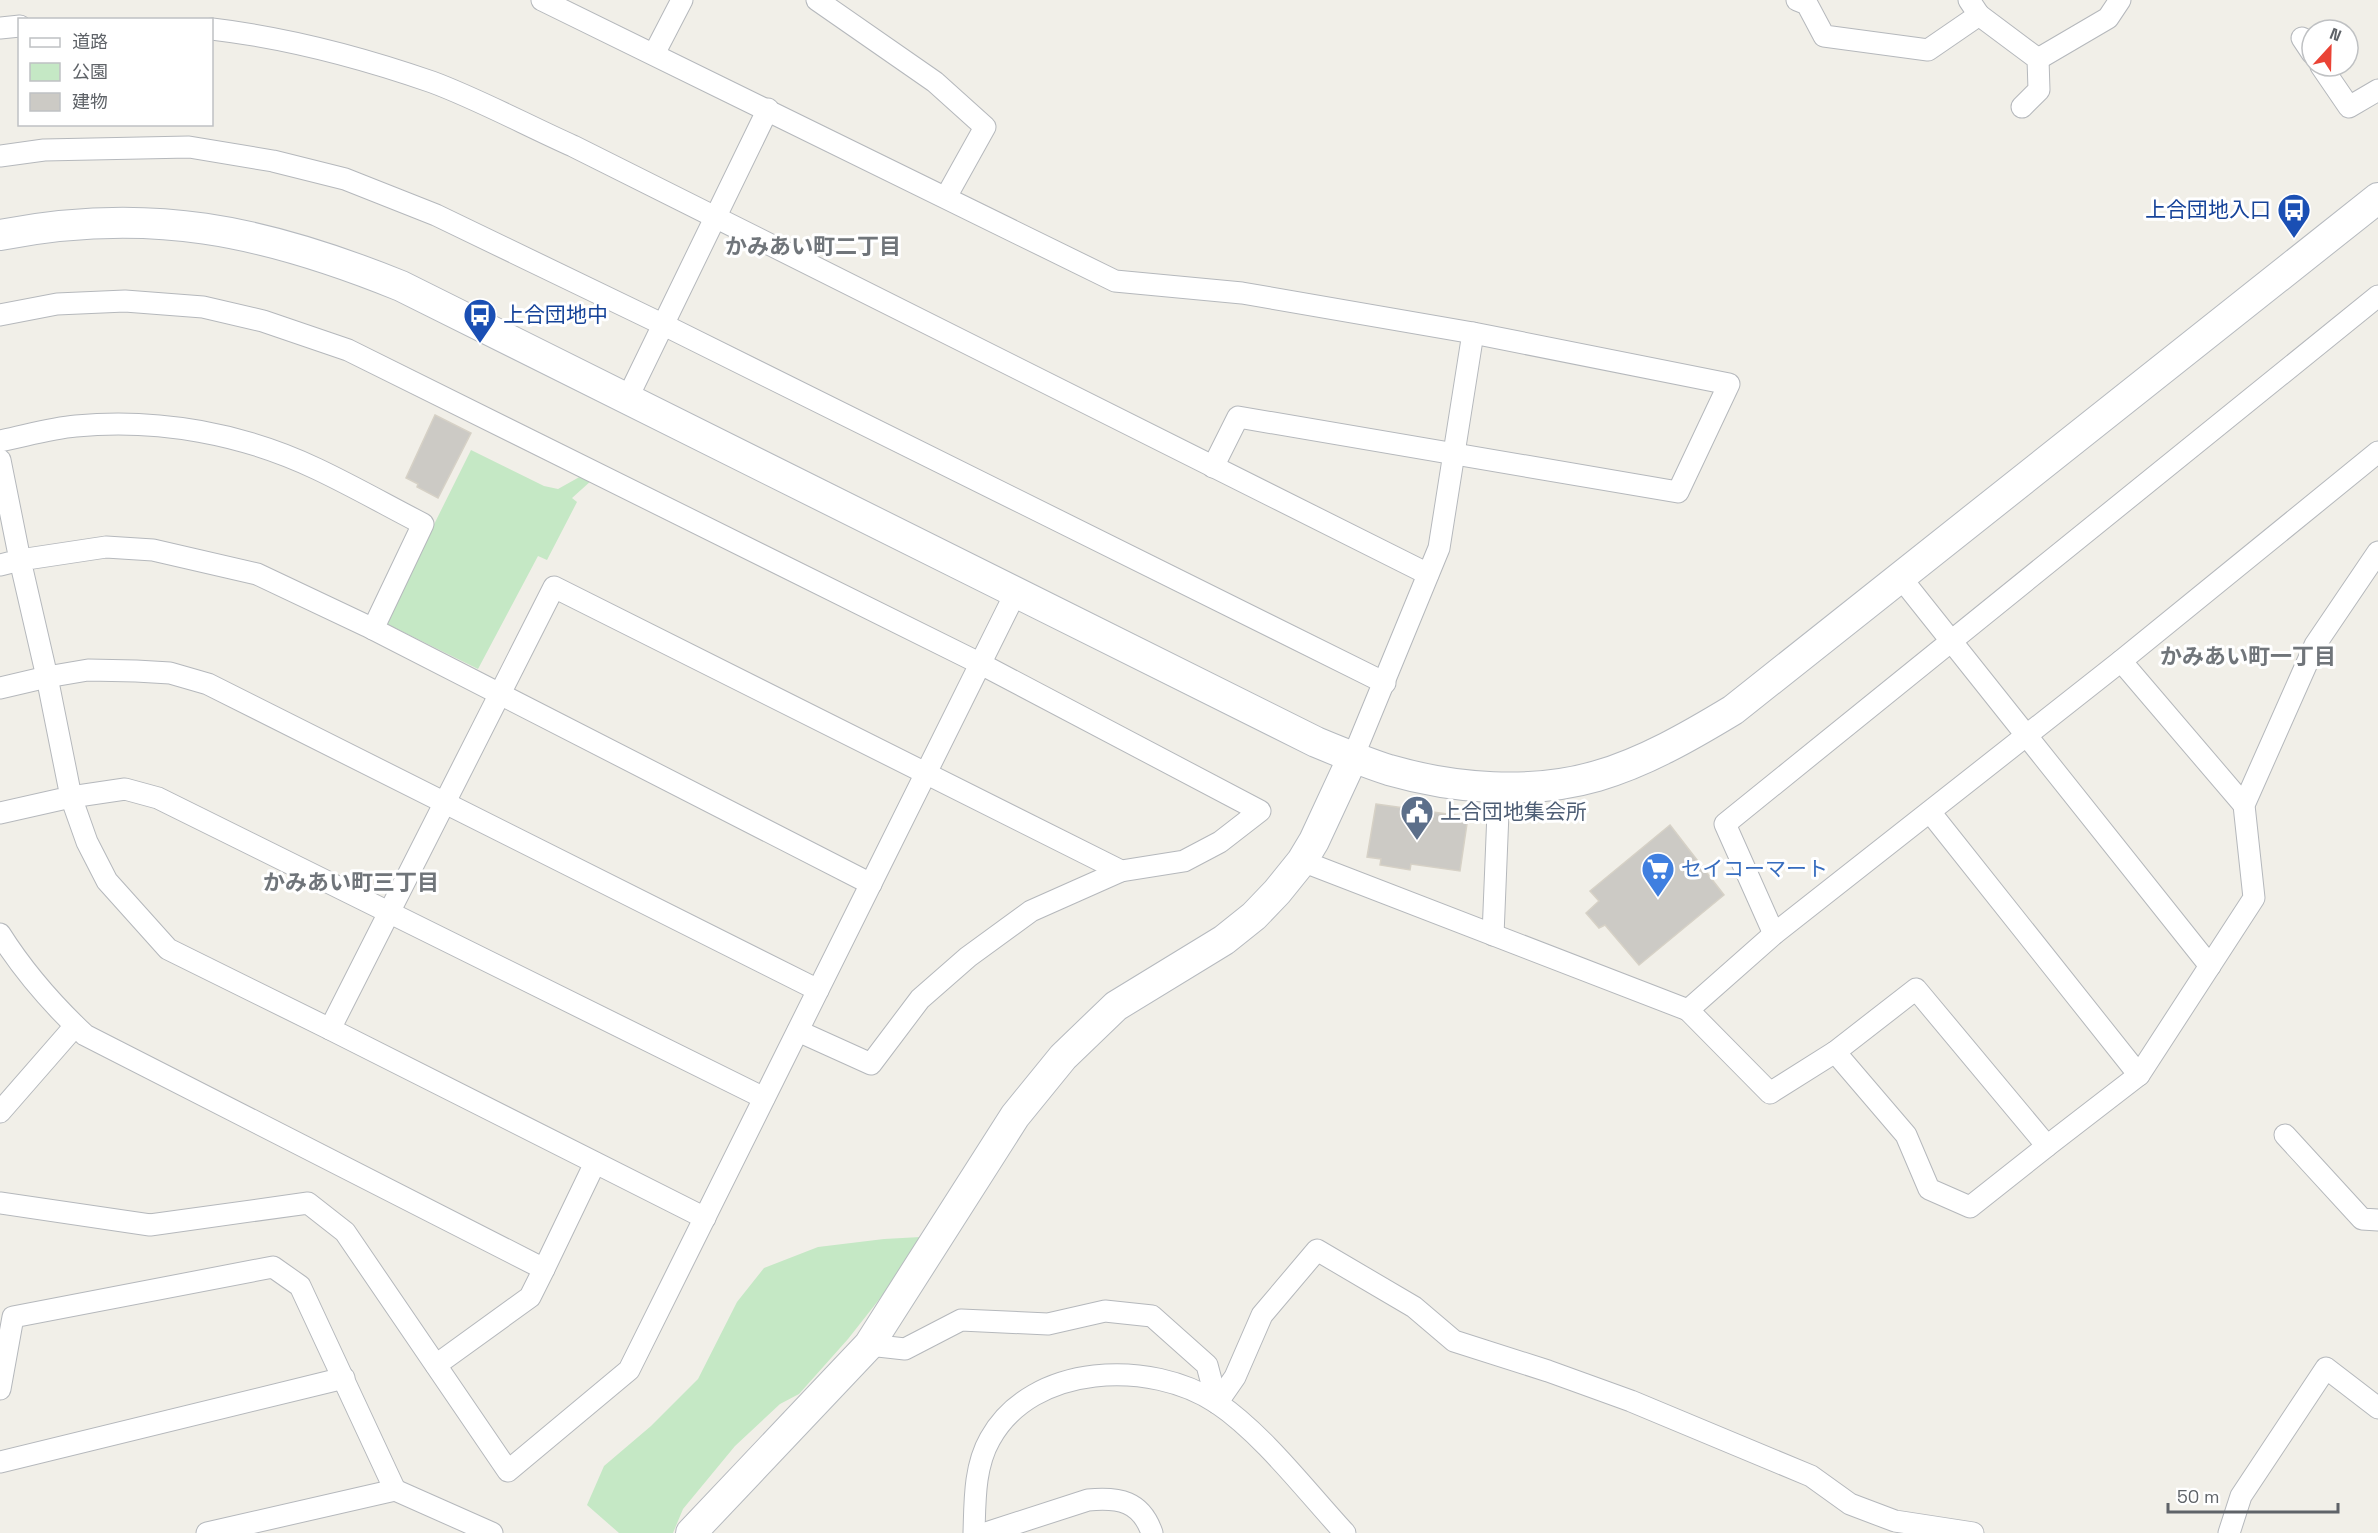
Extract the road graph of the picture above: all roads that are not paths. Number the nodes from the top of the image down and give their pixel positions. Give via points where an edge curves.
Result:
1 (542, 0) edge
2 (682, 0) edge
3 (817, 0) edge
4 (1797, 0) edge
5 (2120, 0) edge
6 (1974, 7) edge
7 (18, 26) edge
8 (0, 28) edge
9 (213, 29) edge
10 (654, 54) junction
11 (2038, 59) junction
12 (2329, 78) edge
13 (2378, 90) edge
14 (2022, 107) dead end
15 (768, 109) junction
16 (0, 156) edge
17 (946, 198) junction
18 (2378, 198) edge
19 (716, 218) junction
20 (0, 235) edge
21 (2378, 296) edge
22 (0, 315) edge
23 (664, 325) junction
24 (1473, 333) junction
25 (628, 397) junction
26 (0, 441) edge
27 (1454, 452) junction
28 (2378, 452) edge
29 (0, 460) edge
30 (1213, 467) junction
31 (2378, 552) edge
32 (10, 562) edge
33 (1428, 574) junction
34 (1901, 578) junction
35 (1016, 592) junction
36 (373, 629) junction
37 (1952, 641) junction
38 (2121, 661) junction
39 (981, 664) junction
40 (47, 677) junction
41 (1384, 682) junction
42 (0, 688) edge
43 (499, 694) junction
44 (2027, 736) junction
45 (1353, 757) junction
46 (926, 772) junction
47 (1499, 788) junction
48 (71, 797) junction
49 (444, 803) junction
50 (2244, 805) junction
51 (1930, 812) junction
52 (0, 813) edge
53 (1302, 861) junction
54 (1121, 872) junction
55 (871, 884) junction
56 (389, 913) junction
57 (0, 934) edge
58 (1774, 934) junction
59 (1493, 935) junction
60 (2210, 966) junction
61 (818, 990) junction
62 (1688, 1010) junction
63 (75, 1026) junction
64 (330, 1029) junction
65 (798, 1031) junction
66 (1835, 1052) junction
67 (2139, 1075) junction
68 (764, 1098) junction
69 (0, 1112) edge
70 (2285, 1135) dead end
71 (2047, 1146) junction
72 (595, 1162) junction
73 (0, 1203) edge
74 (705, 1218) junction
75 (2378, 1220) edge
76 (544, 1269) junction
77 (869, 1345) junction
78 (436, 1365) junction
79 (344, 1378) junction
80 (0, 1389) edge
81 (1217, 1403) junction
82 (2378, 1408) edge
83 (0, 1462) edge
84 (395, 1490) junction
85 (207, 1533) edge
86 (492, 1533) edge
87 (691, 1533) edge
88 (974, 1533) edge
89 (986, 1533) edge
90 (1152, 1533) edge
91 (1345, 1533) edge
92 (1973, 1533) edge
93 (2229, 1533) edge

1 - 10 street
2 - 10 street
3 - 17 street via 935,82 985,127
4 - 6 street via 1807,4 1824,36 1928,50
5 - 11 street via 2108,18
6 - 11 street
7 - 8 street
9 - 19 street via 326,48 434,83 573,146
10 - 15 street
11 - 14 street via 2039,90
12 - 13 street via 2349,107
15 - 17 street
15 - 19 street
16 - 23 street via 44,150 189,147 273,161 345,179 436,214
17 - 24 street via 1115,281 1242,292
18 - 34 street
19 - 23 street
19 - 30 street
20 - 25 street via 80,222 135,222 187,225 282,243 401,286
21 - 37 street
22 - 39 street via 57,304 125,301 203,307 263,321 348,350
23 - 25 street
23 - 41 street
24 - 27 street
24 - 27 street via 1729,384 1678,492
25 - 35 street
26 - 36 street via 76,426 156,425 255,444 316,468 423,524
27 - 30 street via 1238,417
27 - 33 street via 1439,548
28 - 38 street
29 - 32 street
30 - 33 street
31 - 50 street via 2315,645
32 - 36 street via 106,547 153,550 257,573
32 - 40 street
33 - 41 street
34 - 37 street
34 - 47 street via 1763,688 1694,734 1597,776 1546,786
35 - 39 street
35 - 45 street
36 - 43 street
37 - 44 street
37 - 58 street via 1725,824
38 - 44 street
38 - 50 street
39 - 46 street
39 - 54 street via 1260,811 1220,842 1184,861
40 - 42 street
40 - 48 street
40 - 49 street via 88,670 136,671 170,673 208,684
41 - 45 street
43 - 46 street via 554,587
43 - 49 street
43 - 55 street
44 - 51 street
44 - 60 street
45 - 47 street via 1442,782
45 - 53 street
46 - 54 street
46 - 55 street
47 - 59 street
48 - 52 street
48 - 56 street via 125,789 158,798
48 - 64 street via 87,842 107,881 168,949
49 - 56 street
49 - 61 street
50 - 60 street via 2253,898
51 - 58 street
51 - 67 street
53 - 59 street
53 - 77 street via 1254,916 1224,940 1116,1005 1063,1057 1015,1116
54 - 65 street via 1030,911 968,957 920,999 872,1064
55 - 61 street
56 - 64 street
56 - 68 street
57 - 63 street via 21,968
58 - 62 street
59 - 62 street
60 - 67 street
61 - 65 street
62 - 66 street via 1770,1093
63 - 69 street
63 - 76 street via 85,1035
64 - 72 street
65 - 68 street
66 - 71 street via 1916,989
66 - 71 street via 1906,1135 1929,1189 1970,1207
67 - 71 street
68 - 74 street
70 - 75 street via 2362,1220
72 - 74 street
72 - 76 street
73 - 78 street via 150,1225 308,1203 345,1232
74 - 78 street via 629,1370 508,1471
76 - 78 street via 530,1297
77 - 81 street via 905,1349 961,1320 1048,1324 1105,1311 1152,1316 1207,1365
77 - 87 street
79 - 80 street via 300,1286 273,1267 13,1317
79 - 83 street
79 - 84 street
81 - 88 street via 1189,1387 1119,1373 1058,1385 1028,1398 1006,1416 986,1448 975,1497
81 - 91 street via 1250,1429
81 - 92 street via 1235,1377 1262,1315 1317,1250 1414,1307 1454,1341 1631,1401 1811,1476 1862,1509 1895,1521
82 - 93 street via 2326,1368 2241,1496
84 - 85 street
84 - 86 street
89 - 90 street via 1105,1498 1134,1506 1147,1518

